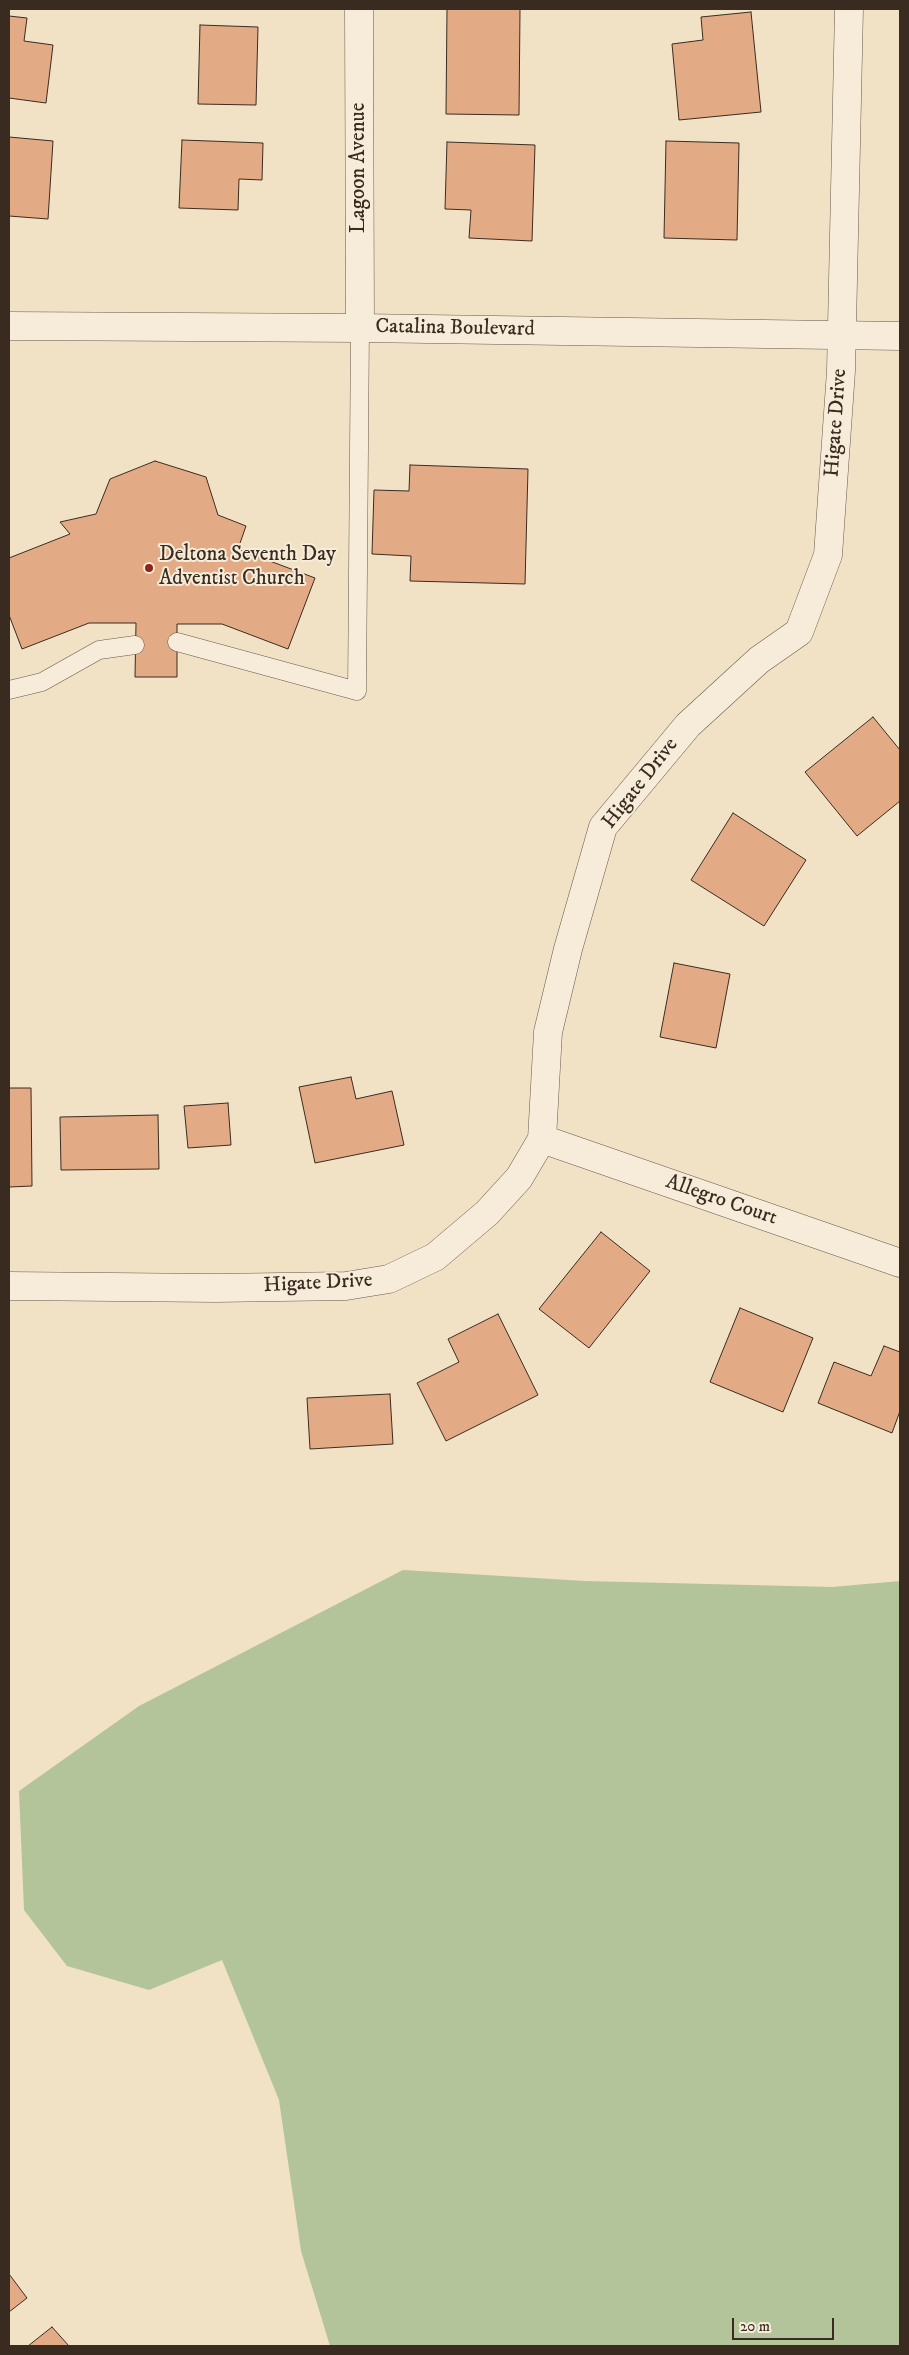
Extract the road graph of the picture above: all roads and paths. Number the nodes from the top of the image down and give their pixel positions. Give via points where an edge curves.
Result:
1 (359, 9) edge
2 (849, 9) edge
3 (9, 326) edge
4 (360, 328) junction
5 (842, 335) junction
6 (900, 336) edge
7 (177, 642) dead end
8 (135, 645) dead end
9 (9, 690) edge
10 (542, 1140) junction
11 (900, 1264) edge
12 (9, 1286) edge

1 - 4 street, Lagoon Avenue
2 - 5 street, Higate Drive
3 - 4 street, Catalina Boulevard
4 - 5 street, Catalina Boulevard
4 - 7 lane via 356,691
5 - 6 street, Catalina Boulevard
5 - 10 street, Higate Drive via 828,555 799,632 759,660 688,725 603,827 548,1032
8 - 9 lane via 99,650 42,682
10 - 11 street, Allegro Court
10 - 12 street, Higate Drive via 519,1178 487,1213 435,1257 389,1279 346,1286

